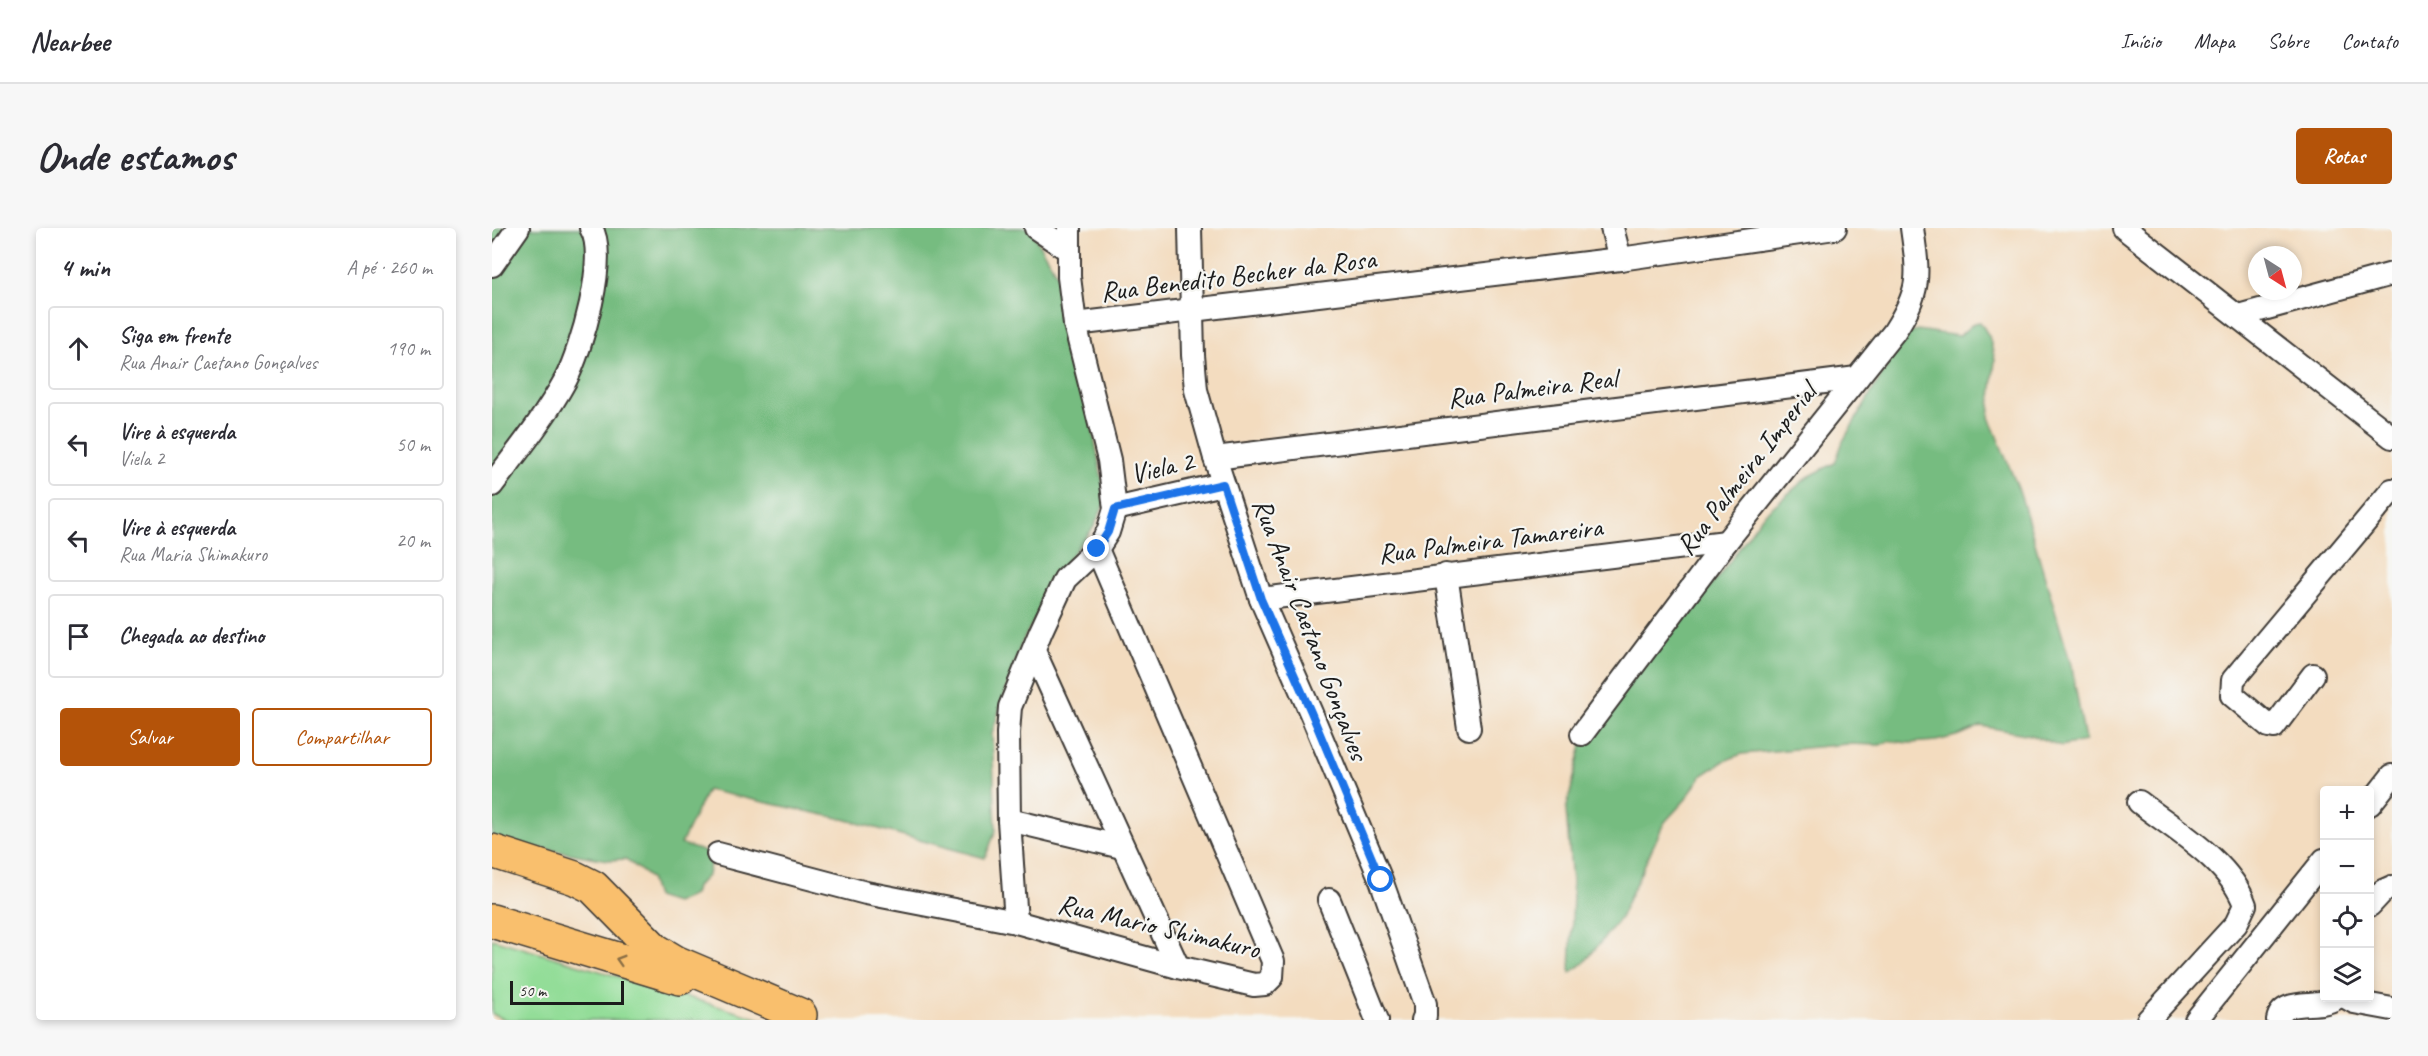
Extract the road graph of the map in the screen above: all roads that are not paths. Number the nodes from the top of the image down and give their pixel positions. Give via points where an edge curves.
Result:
1 (518, 228) edge
2 (591, 228) edge
3 (1036, 228) edge
4 (1190, 228) edge
5 (1612, 228) edge
6 (1835, 228) edge
7 (1912, 228) edge
8 (2124, 228) edge
9 (1759, 234) edge
10 (1068, 239) edge
11 (1620, 259) junction
12 (492, 265) edge
13 (2392, 274) edge
14 (1192, 312) junction
15 (2238, 316) junction
16 (1075, 324) junction
17 (1857, 378) junction
18 (2392, 437) edge
19 (1215, 458) junction
20 (492, 484) edge
21 (1223, 484) junction
22 (2392, 490) edge
23 (1115, 509) junction
24 (1726, 542) junction
25 (1097, 549) junction
26 (1446, 575) junction
27 (1261, 599) junction
28 (1034, 651) junction
29 (2313, 675) dead end
30 (1468, 728) dead end
31 (1582, 734) dead end
32 (2392, 776) edge
33 (2374, 799) edge
34 (2139, 802) dead end
35 (1009, 820) junction
36 (1122, 847) junction
37 (492, 851) edge
38 (718, 854) dead end
39 (2320, 866) edge
40 (575, 878) junction
41 (2392, 886) edge
42 (1329, 900) dead end
43 (2374, 900) edge
44 (492, 920) edge
45 (1016, 922) junction
46 (1178, 967) junction
47 (2325, 1002) edge
48 (2354, 1002) edge
49 (2392, 1009) edge
50 (1424, 1012) edge
51 (808, 1017) edge
52 (1377, 1020) edge
53 (2148, 1020) edge
54 (2196, 1020) edge
55 (2278, 1020) edge

1 - 12 street
2 - 20 street via 598,262 593,296 566,377 538,423
3 - 10 street
4 - 14 street, Rua Anair Caetano Gonçalves
5 - 11 street
6 - 9 street, Rua Benedito Becher da Rosa
7 - 17 street, Rua Palmeira Imperial via 1918,280 1909,308
8 - 15 street
9 - 11 street, Rua Benedito Becher da Rosa
10 - 16 street
11 - 14 street, Rua Benedito Becher da Rosa
13 - 15 street
14 - 16 street, Rua Benedito Becher da Rosa
14 - 19 street, Rua Anair Caetano Gonçalves via 1196,390
15 - 18 street
16 - 23 street via 1109,460
17 - 19 street, Rua Palmeira Real
17 - 24 street, Rua Palmeira Imperial
19 - 21 street, Rua Anair Caetano Gonçalves
21 - 23 street, Viela 2
21 - 27 street, Rua Anair Caetano Gonçalves
22 - 29 street via 2233,680 2232,695 2274,727
23 - 25 street via 1108,532
24 - 26 street, Rua Palmeira Tamareira
24 - 31 street, Rua Palmeira Imperial
25 - 28 street via 1065,579
25 - 46 street, Rua Mario Shimakuro via 1274,961 1272,977 1265,984 1254,985
26 - 27 street, Rua Palmeira Tamareira
26 - 30 street
27 - 50 street, Rua Anair Caetano Gonçalves via 1381,880
28 - 35 street via 1010,707
28 - 36 street
32 - 33 street
34 - 53 street via 2231,876 2245,905 2236,924
35 - 36 street
35 - 45 street
36 - 46 street
37 - 40 highway
38 - 45 street, Rua Mario Shimakuro via 866,893
39 - 54 street
40 - 44 highway via 597,900 598,922 591,930 580,933
40 - 51 highway via 593,887 655,950 675,962
41 - 43 street
42 - 52 street
51 -> 44 highway
45 - 46 street, Rua Mario Shimakuro
47 - 55 street via 2288,1006 2282,1009
48 - 49 street

